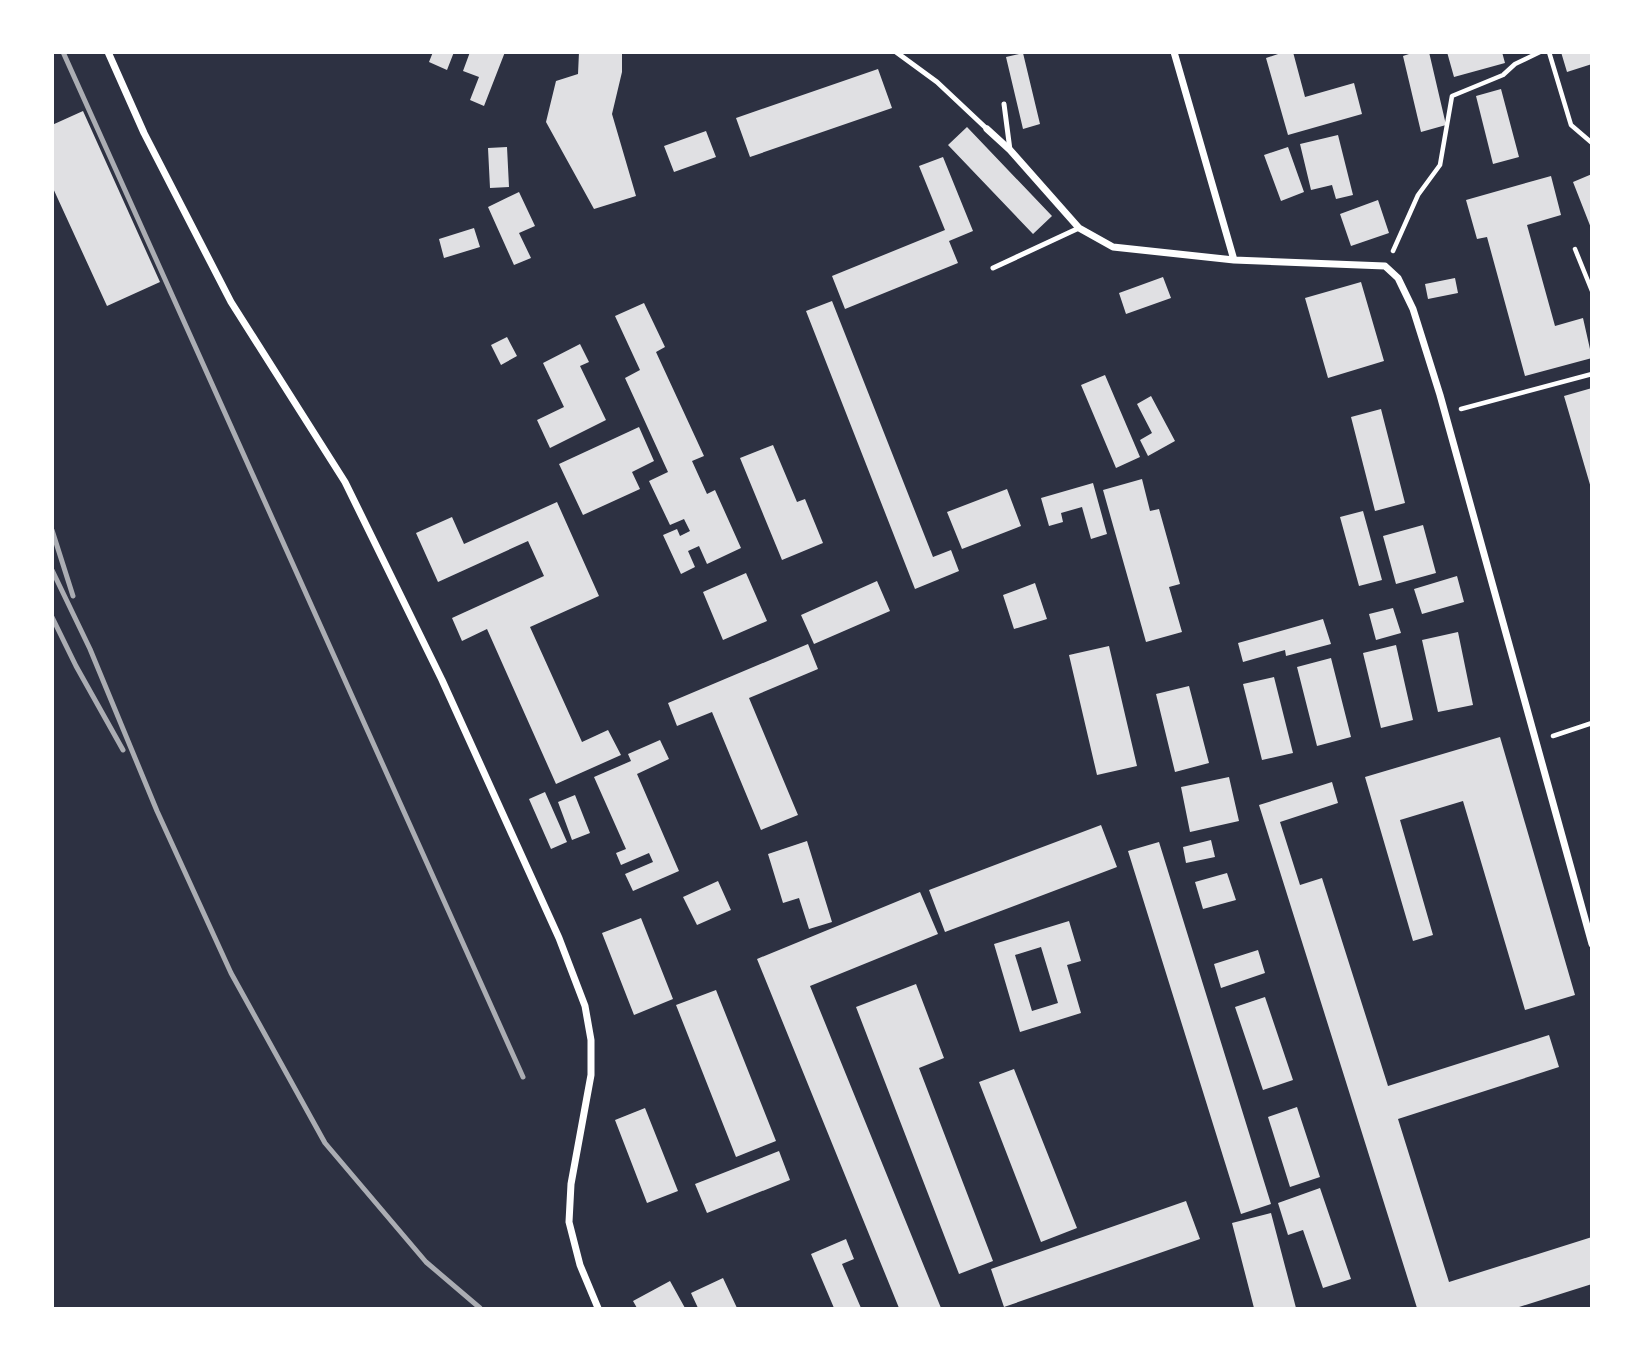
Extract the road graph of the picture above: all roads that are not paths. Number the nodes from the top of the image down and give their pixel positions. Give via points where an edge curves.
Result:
1 (108, 52) edge
2 (896, 52) edge
3 (1174, 52) edge
4 (1004, 104) dead end
5 (987, 129) joint
6 (1010, 150) junction
7 (1079, 229) junction
8 (1234, 261) junction
9 (993, 268) dead end
10 (1591, 944) edge
11 (598, 1308) edge

1 - 11 street via 231,302 345,482 442,680 585,1006 591,1075 571,1184 569,1222
2 - 5 lane via 937,82
3 - 8 street
4 - 6 lane
5 - 6 street
6 - 7 street
7 - 8 street via 1113,247
7 - 9 lane
8 - 10 street via 1385,266 1398,278 1413,309 1445,414

